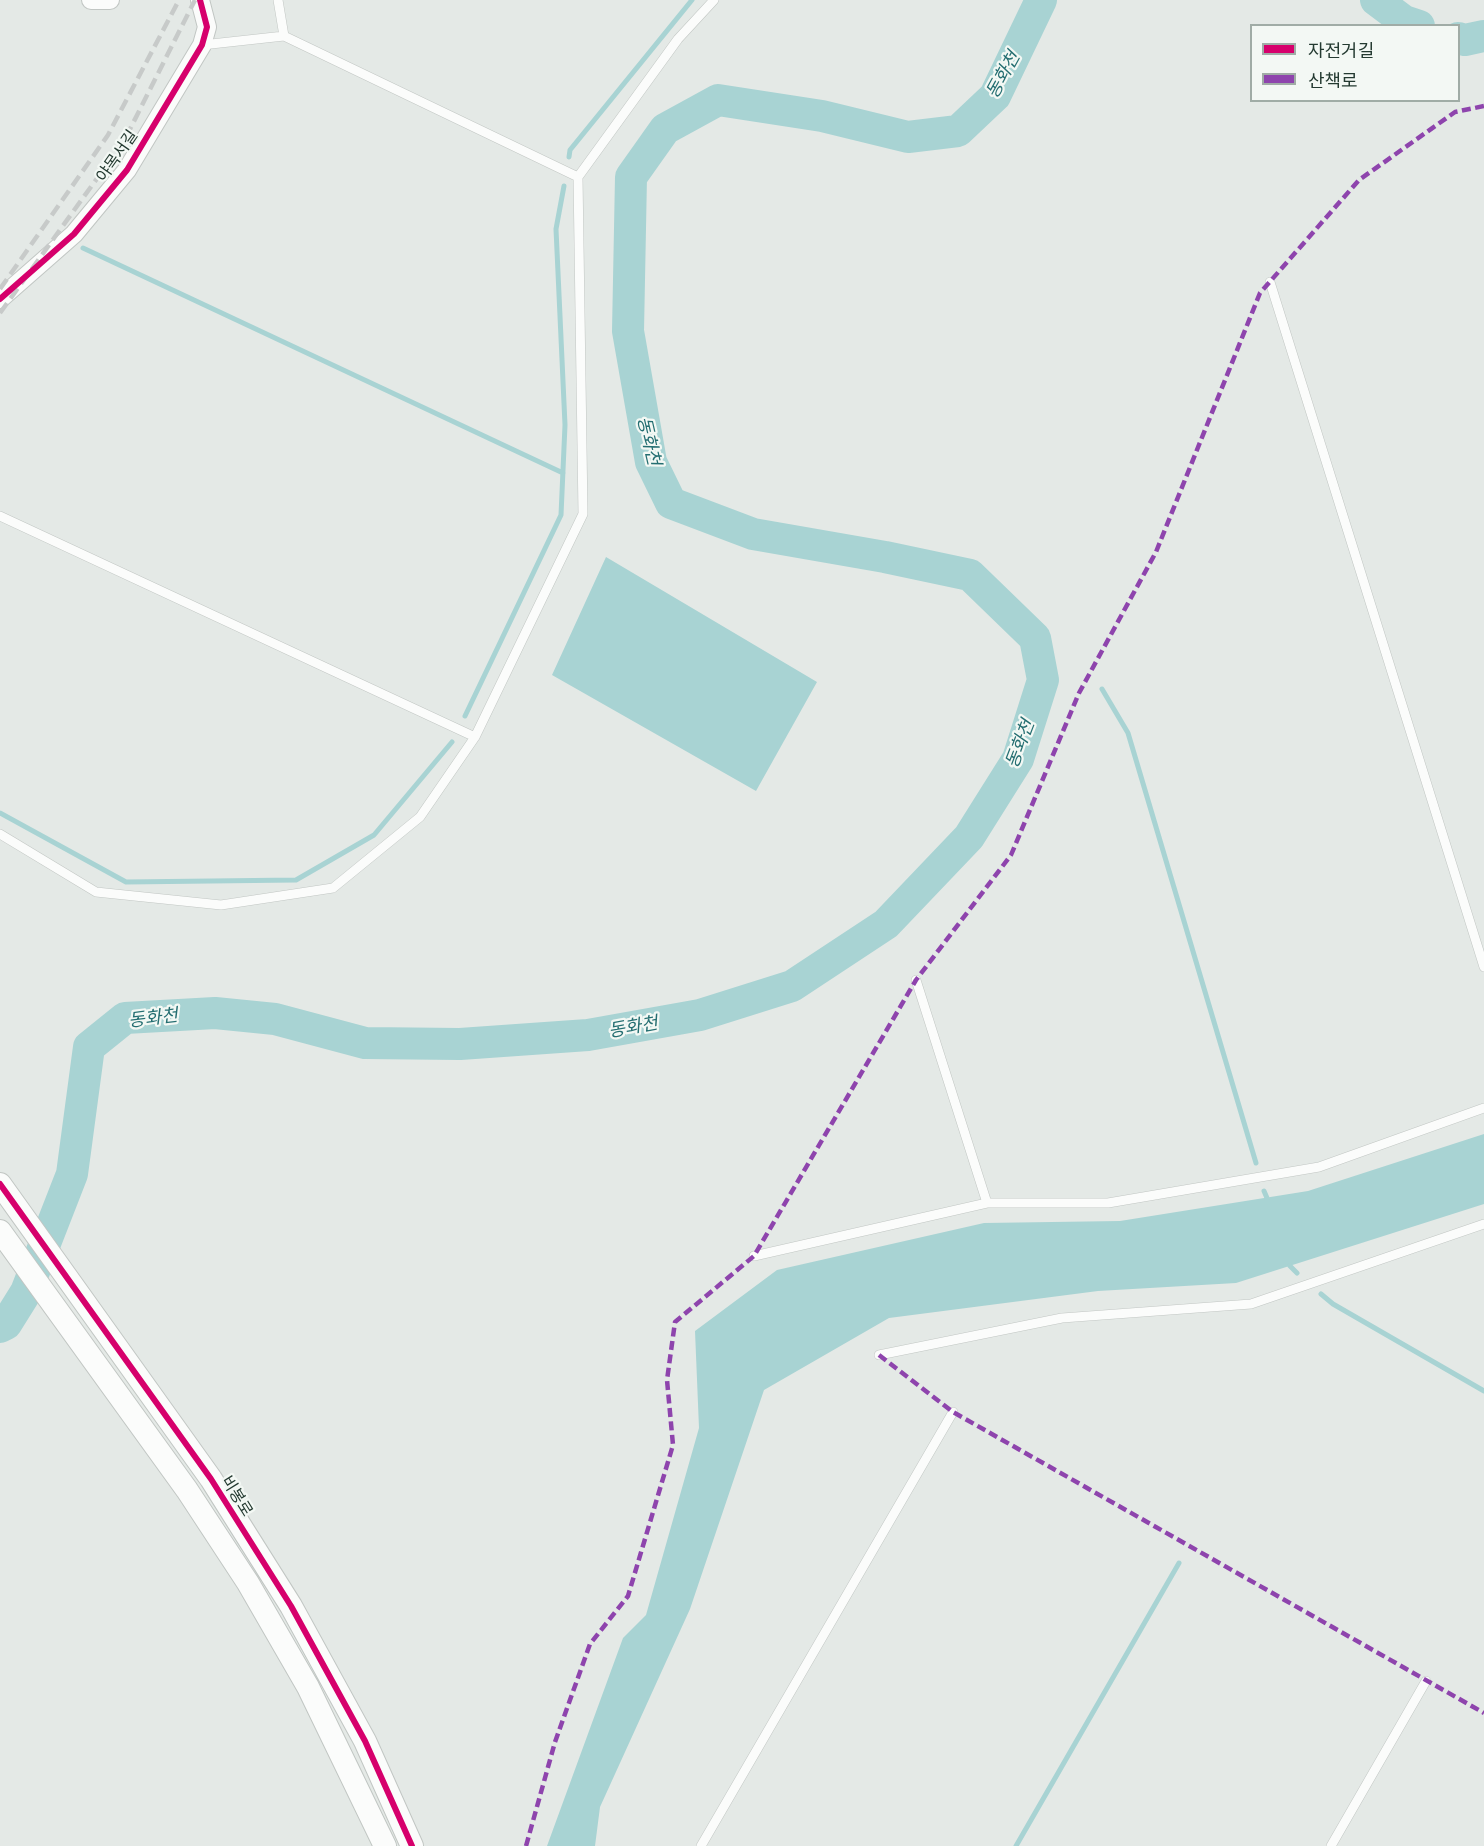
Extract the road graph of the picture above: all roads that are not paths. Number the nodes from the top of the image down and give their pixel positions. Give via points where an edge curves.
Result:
1 (92, 0) edge
2 (110, 0) edge
3 (200, 0) edge
4 (278, 0) edge
5 (714, 0) edge
6 (284, 36) junction
7 (202, 45) junction
8 (578, 177) junction
9 (1270, 282) dead end
10 (0, 299) edge
11 (0, 516) edge
12 (475, 737) junction
13 (0, 834) edge
14 (1484, 967) edge
15 (916, 980) dead end
16 (1484, 1108) edge
17 (0, 1184) edge
18 (987, 1203) junction
19 (1484, 1224) edge
20 (0, 1231) edge
21 (754, 1256) dead end
22 (879, 1355) dead end
23 (953, 1412) dead end
24 (1426, 1681) dead end
25 (385, 1846) edge
26 (412, 1846) edge
27 (701, 1846) edge
28 (1331, 1846) edge

1 - 2 street
3 - 7 street, 야목서길 via 207,27
4 - 6 lane
5 - 8 lane via 678,39
6 - 7 lane
6 - 8 lane
7 - 10 street, 야목서길 via 127,170 74,234
8 - 12 lane via 583,514
9 - 14 lane
11 - 12 lane
12 - 13 lane via 420,817 333,888 221,905 96,892
15 - 18 lane
16 - 18 lane via 1319,1167 1108,1203
17 - 26 street, 비봉로 via 211,1479 291,1606 365,1741
18 - 21 lane
19 - 22 lane via 1251,1304 1062,1318
20 - 25 street via 187,1490 248,1583 309,1687
23 - 27 lane
24 - 28 lane

